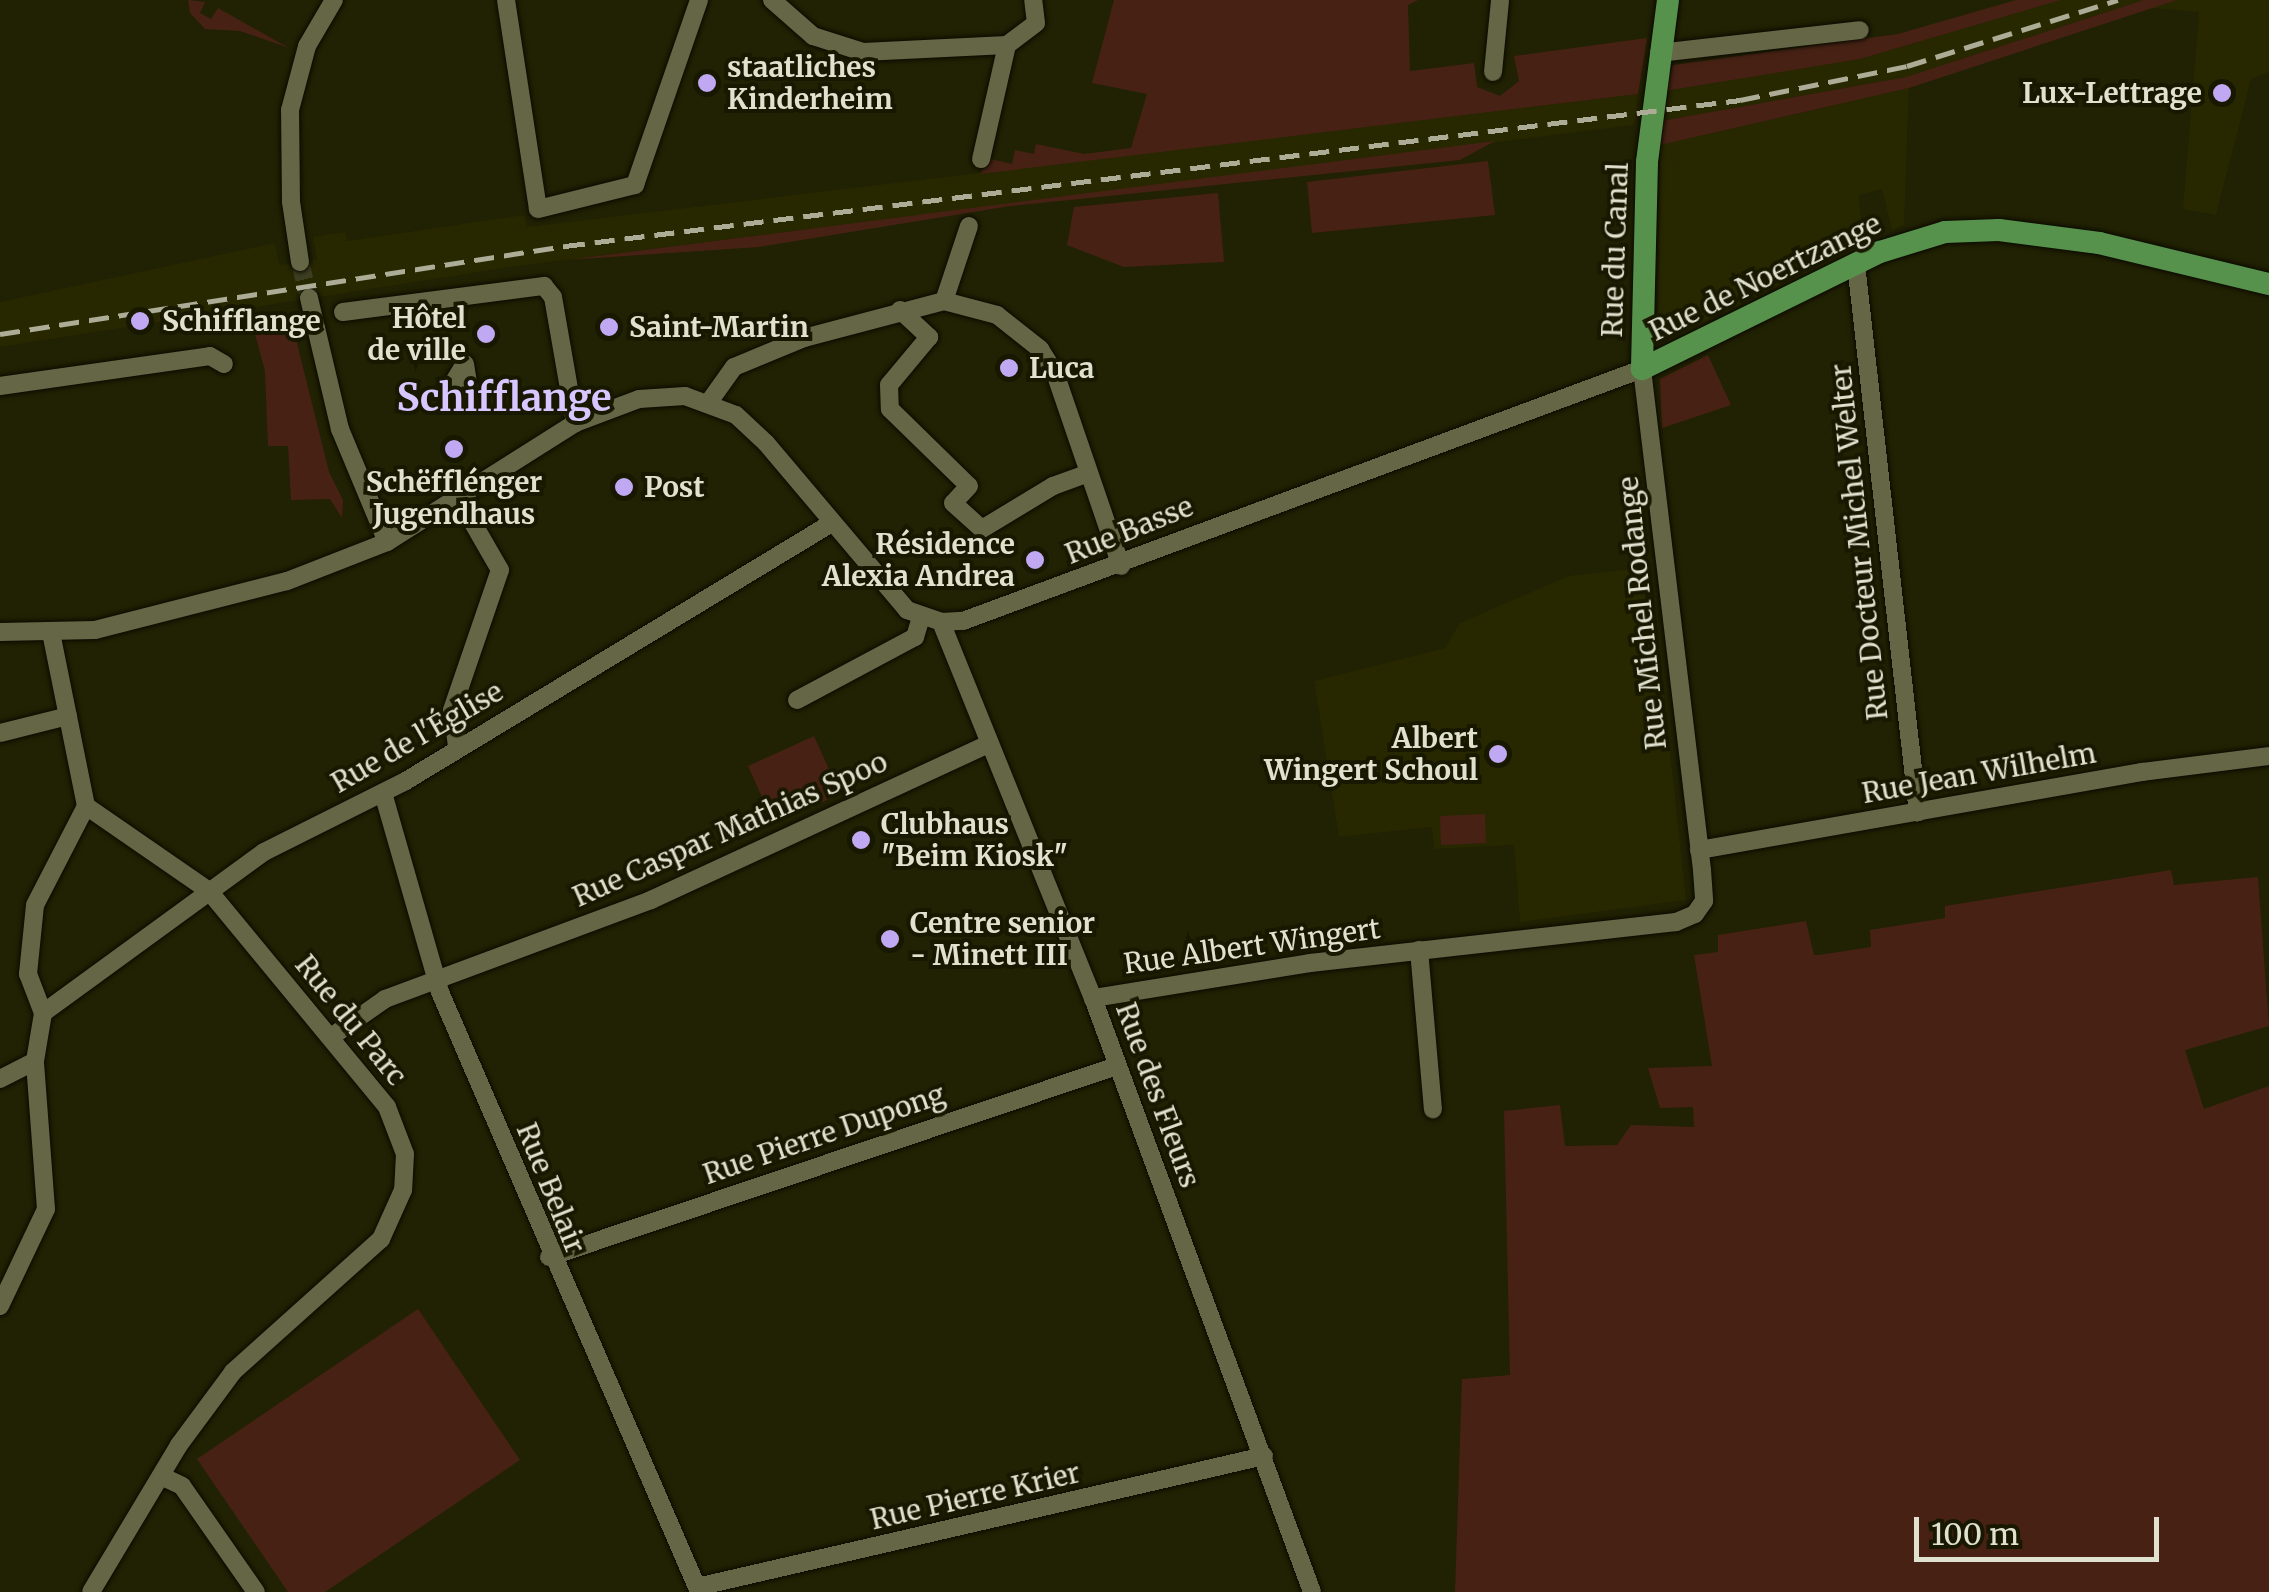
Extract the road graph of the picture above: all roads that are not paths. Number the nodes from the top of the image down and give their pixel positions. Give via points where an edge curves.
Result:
1 (334, 0) edge
2 (506, 0) edge
3 (699, 0) edge
4 (772, 0) edge
5 (1033, 0) edge
6 (1500, 0) edge
7 (1668, 0) edge
8 (1860, 30) dead end
9 (1007, 45) junction
10 (1659, 53) junction
11 (1493, 72) dead end
12 (981, 159) dead end
13 (969, 226) dead end
14 (300, 262) tunnel mouth
15 (1856, 264) junction
16 (2269, 284) edge
17 (309, 298) tunnel mouth
18 (944, 301) junction
19 (900, 310) junction
20 (343, 312) dead end
21 (224, 364) dead end
22 (1642, 370) junction
23 (0, 386) edge
24 (709, 402) junction
25 (574, 423) junction
26 (1088, 473) junction
27 (458, 497) junction
28 (831, 523) junction
29 (388, 542) junction
30 (1121, 566) junction
31 (921, 617) junction
32 (941, 622) junction
33 (0, 632) edge
34 (50, 633) junction
35 (796, 700) dead end
36 (68, 716) junction
37 (0, 733) edge
38 (989, 744) junction
39 (456, 746) junction
40 (2269, 756) edge
41 (383, 793) junction
42 (86, 806) junction
43 (1918, 813) junction
44 (1699, 850) junction
45 (209, 891) junction
46 (1420, 950) junction
47 (437, 978) junction
48 (1092, 998) junction
49 (42, 1013) junction
50 (330, 1037) junction
51 (35, 1061) junction
52 (1117, 1066) junction
53 (0, 1080) edge
54 (1433, 1109) dead end
55 (549, 1256) junction
56 (0, 1306) edge
57 (1264, 1456) junction
58 (161, 1476) junction
59 (698, 1590) edge
60 (91, 1592) edge
61 (256, 1592) edge
62 (1312, 1592) edge

1 - 14 street via 303,58 290,110 290,202
2 - 3 street via 538,209 636,185
4 - 9 street via 813,36 862,52
5 - 9 street via 1036,23
6 - 11 street
7 - 10 main road, Rue du Canal
8 - 10 street
9 - 12 street
10 - 22 main road, Rue du Canal via 1649,132
13 - 18 street
15 - 16 main road, Rue de Noertzange via 1914,238 1999,230 2100,243
15 - 22 main road, Rue de Noertzange
15 - 43 street, Rue Docteur Michel Welter
17 - 29 street via 340,429
18 - 19 street
18 - 26 street via 997,315 1040,349 1065,398
19 - 24 street via 734,367
19 - 26 street via 930,337 889,384 890,410 969,486 953,503 982,529
20 - 25 street via 544,286 552,297
21 - 23 street via 210,356
22 - 30 street, Rue Basse via 1176,539
22 - 44 street, Rue Michel Rodange
24 - 25 street via 639,400
24 - 28 street, Rue Basse via 766,443
25 - 27 street
26 - 30 street
27 - 29 street
27 - 39 street via 500,570 452,710
28 - 31 street, Rue Basse via 885,592
28 - 39 street, Rue de l'Église
29 - 34 street via 178,613
30 - 32 street, Rue Basse via 962,621
31 - 32 street, Rue Basse
31 - 35 street via 914,637
32 - 38 street, Rue des Fleurs
33 - 34 street
34 - 36 street
36 - 37 street
36 - 42 street
38 - 47 street, Rue Caspar Mathias Spoo via 651,900
38 - 48 street, Rue des Fleurs
39 - 41 street, Rue de l'Église
40 - 43 street, Rue Jean Wilhelm
41 - 45 street, Rue de l'Église via 264,852
41 - 47 street, Rue Belair
42 - 45 street, Rue du Parc
42 - 49 street via 35,905 28,974
43 - 44 street, Rue Jean Wilhelm
44 - 46 street, Rue Albert Wingert via 1704,901 1696,914 1676,922
45 - 49 street, Rue de l'Église
45 - 50 street, Rue du Parc
46 - 48 street, Rue Albert Wingert
46 - 54 street, Rue Albert Wingert
47 - 50 street, Rue Caspar Mathias Spoo via 385,999
47 - 55 street, Rue Belair
48 - 52 street, Rue des Fleurs
49 - 51 street
50 - 58 street, Rue du Parc via 396,1124 405,1154 403,1190 381,1239 233,1372
51 - 53 street
51 - 56 street via 46,1185 37,1240
52 - 55 street, Rue Pierre Dupong
52 - 57 street, Rue des Fleurs
55 - 59 street, Rue Belair
57 - 59 street, Rue Pierre Krier
57 - 62 street, Rue des Fleurs
58 - 60 street, Rue du Parc
58 - 61 street via 182,1486

